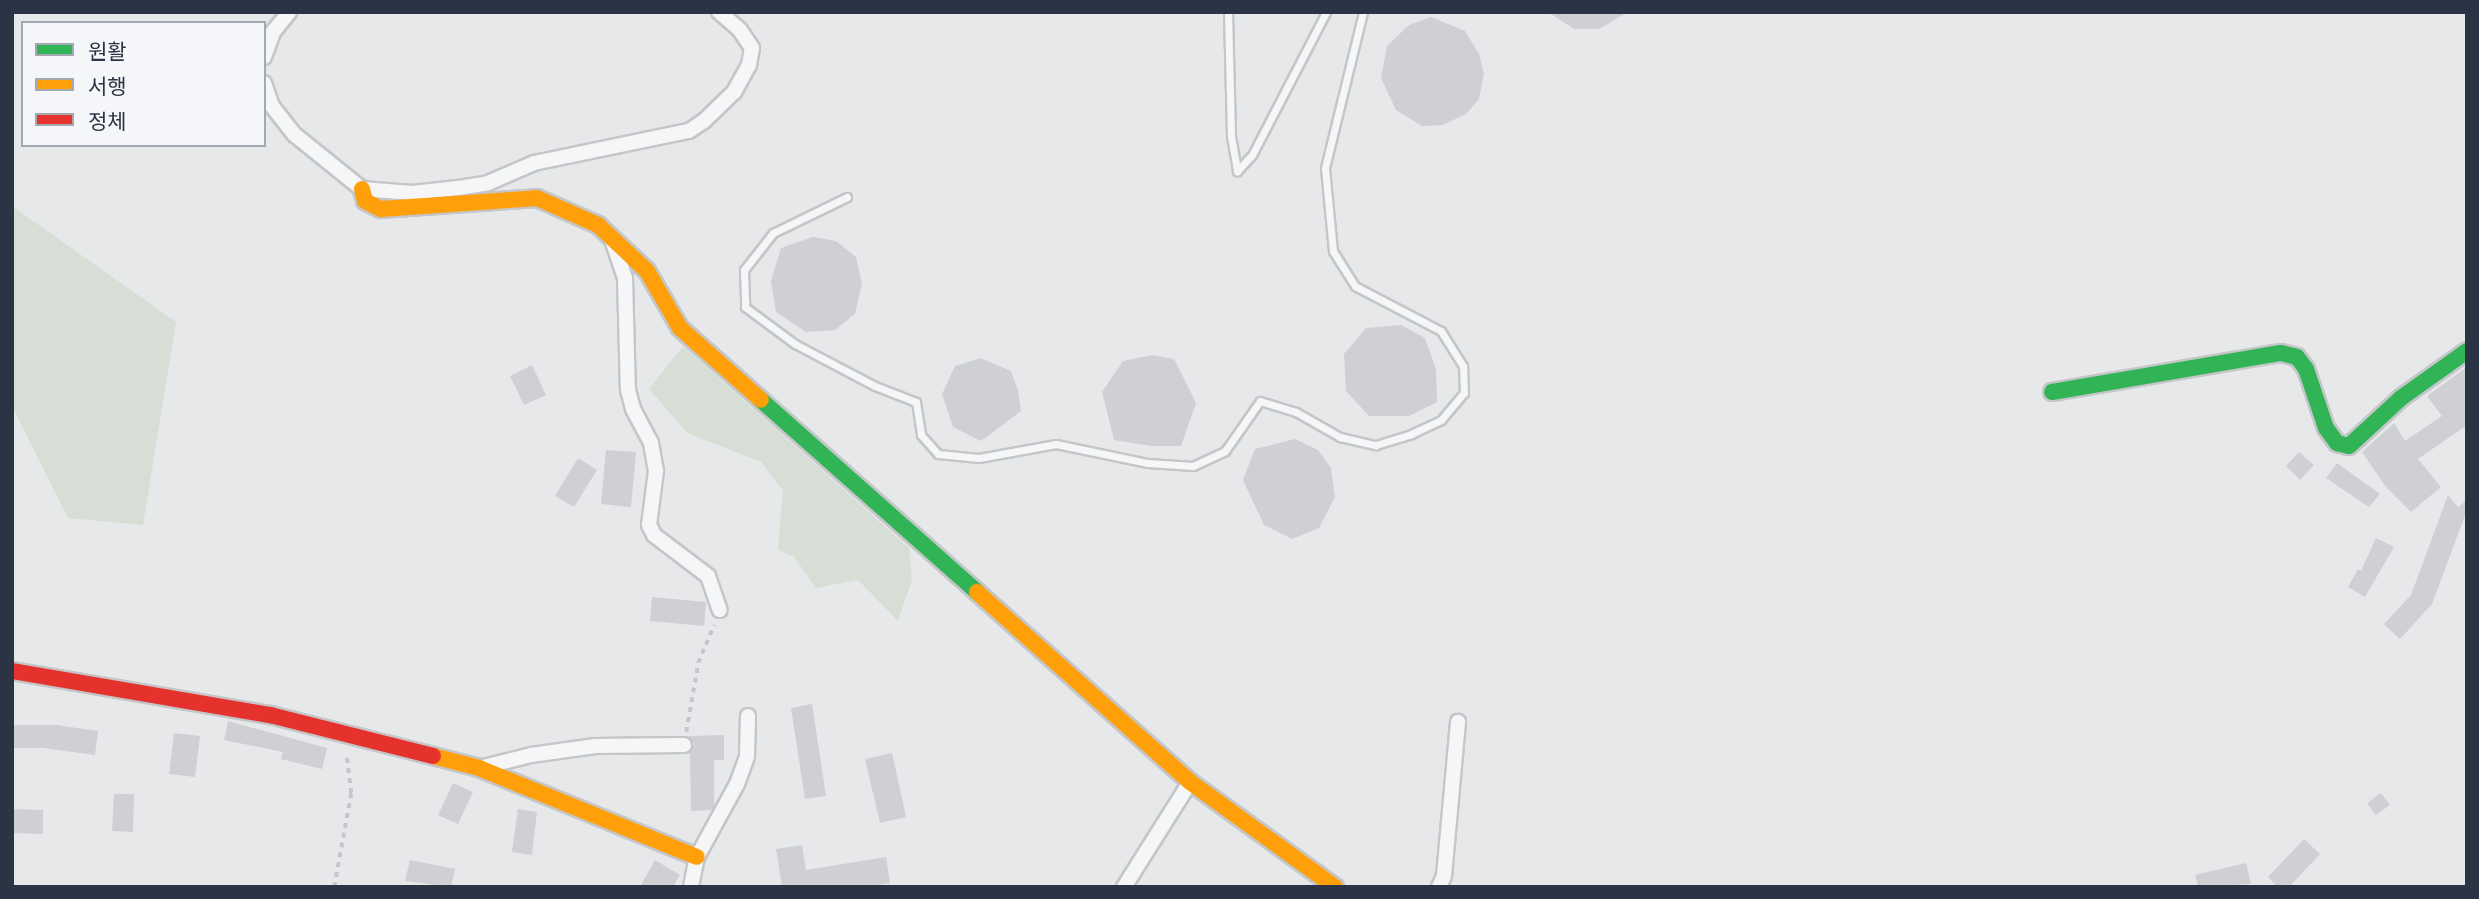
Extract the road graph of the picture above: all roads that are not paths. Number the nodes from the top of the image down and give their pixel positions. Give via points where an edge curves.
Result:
1 (289, 12) edge
2 (719, 12) edge
3 (1228, 12) edge
4 (1326, 12) edge
5 (1363, 12) edge
6 (266, 51) edge
7 (266, 89) edge
8 (362, 189) junction
9 (847, 197) dead end
10 (610, 237) junction
11 (2467, 351) edge
12 (2052, 392) dead end
13 (720, 610) road end
14 (12, 671) edge
15 (748, 716) dead end
16 (1458, 722) dead end
17 (684, 745) road end
18 (479, 768) junction
19 (1190, 782) junction
20 (697, 858) junction
21 (691, 887) edge
22 (1124, 887) edge
23 (1335, 887) edge
24 (1438, 887) edge

1 - 6 street via 272,32
2 - 8 street via 752,48 749,65 734,92 689,131 534,163 488,183 412,193
3 - 4 lane via 1231,136 1237,172 1252,155
5 - 9 lane via 1325,168 1333,251 1354,286 1441,331 1463,366 1464,393 1441,421 1411,435 1376,445 1340,438 1296,412 1260,401 1225,451 1193,466 1148,463 1056,444 979,458 938,454 921,435 916,402 795,344 746,307 744,270 773,233
7 - 8 street via 272,106 295,135
8 - 10 street via 365,201 381,209 537,198 598,225
10 - 13 street via 625,278 628,390 651,443 656,471 649,525 654,536 708,576
10 - 19 street via 647,271 680,328
11 - 12 street via 2401,398 2349,446 2337,443 2326,428 2306,369 2297,357 2281,354
14 - 18 street via 270,715
15 - 20 street via 747,756 737,784
16 - 24 street via 1444,876
17 - 18 street via 595,746
18 - 20 street
19 - 22 street
19 - 23 street
20 - 21 street

